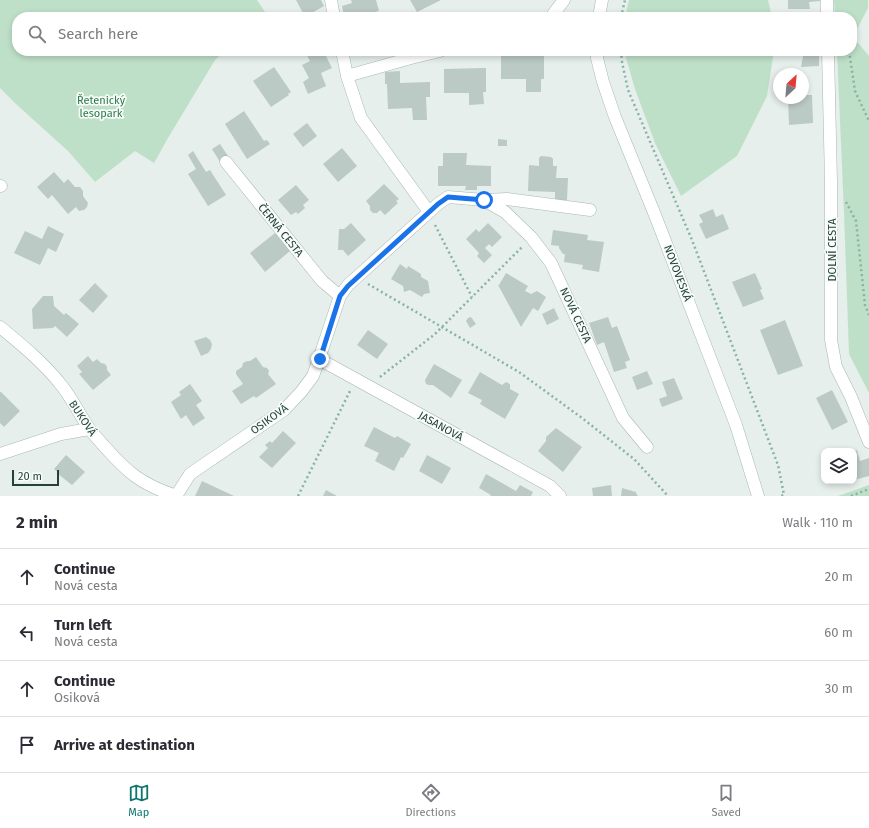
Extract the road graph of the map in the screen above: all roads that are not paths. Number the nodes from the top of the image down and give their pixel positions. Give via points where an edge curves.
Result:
1 (331, 0) edge
2 (564, 0) edge
3 (602, 0) edge
4 (827, 0) edge
5 (333, 12) edge
6 (555, 12) edge
7 (600, 12) edge
8 (827, 12) edge
9 (343, 56) edge
10 (419, 56) edge
11 (597, 56) edge
12 (828, 56) edge
13 (347, 76) junction
14 (226, 162) dead end
15 (484, 200) junction
16 (590, 210) dead end
17 (429, 212) junction
18 (340, 296) junction
19 (0, 327) edge
20 (320, 359) junction
21 (89, 428) junction
22 (869, 442) edge
23 (647, 447) dead end
24 (0, 454) edge
25 (176, 496) edge
26 (560, 496) edge
27 (758, 496) edge

1 - 5 street
2 - 6 street
3 - 7 street
4 - 8 street
9 - 13 street
10 - 13 street
11 - 27 street, NOVOVESKÁ via 602,82 615,118 736,425
12 - 22 street, DOLNÍ CESTA via 832,190 831,340 836,368
13 - 17 street via 361,118
14 - 18 street, ČERNÁ CESTA via 322,281
15 - 16 street, NOVÁ CESTA via 507,199
15 - 17 street, NOVÁ CESTA via 448,197
15 - 23 street, NOVÁ CESTA via 505,212 531,237 551,263 623,418
17 - 18 street, NOVÁ CESTA
18 - 20 street, OSIKOVÁ
19 - 21 street, BUKOVÁ via 34,354 61,385
20 - 25 street, OSIKOVÁ via 301,392 284,410 190,474
20 - 26 street, JASANOVÁ via 550,486
21 - 24 street via 61,434
21 - 25 street, BUKOVÁ via 119,463 139,480

